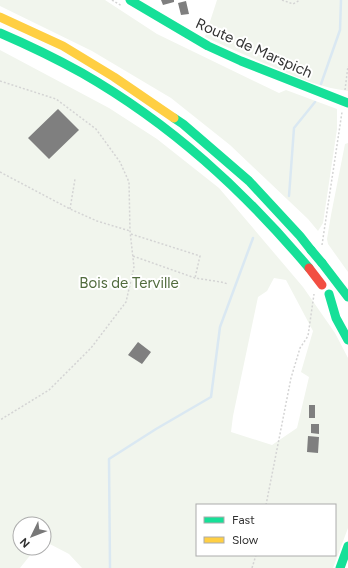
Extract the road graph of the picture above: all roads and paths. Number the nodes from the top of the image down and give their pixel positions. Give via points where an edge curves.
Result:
1 (130, 0) edge
2 (282, 0) edge
3 (300, 0) edge
4 (0, 17) edge
5 (0, 33) edge
6 (348, 66) edge
7 (0, 81) edge
8 (346, 102) edge
9 (0, 172) edge
10 (75, 178) dead end
11 (70, 209) junction
12 (130, 231) junction
13 (131, 234) junction
14 (323, 238) dead end
15 (132, 256) junction
16 (195, 278) junction
17 (228, 284) dead end
18 (329, 294) junction
19 (348, 297) edge
20 (312, 302) dead end
21 (348, 322) edge
22 (348, 340) edge
23 (0, 420) edge
24 (266, 504) edge
25 (348, 546) edge
26 (256, 556) edge
27 (252, 568) edge
28 (340, 568) edge

1 - 8 main road, Route de Marspich via 208,46
2 - 3 path via 293,4
4 - 19 main road, bridge via 63,46 183,124 249,181 300,236
5 - 18 main road, bridge via 108,88 179,139 222,175 277,231
6 - 8 path
7 - 12 path via 56,99 96,129 120,162 129,182
8 - 14 path
9 - 11 path
10 - 11 path
11 - 12 path
12 - 13 path
13 - 15 path
13 - 16 path via 200,256
15 - 16 path
15 - 23 path via 134,267 126,302 90,348 49,390
16 - 17 path
18 - 21 main road
18 - 22 main road via 336,318
20 - 24 path via 308,336 300,348 291,378
25 - 28 main road
26 - 27 path

